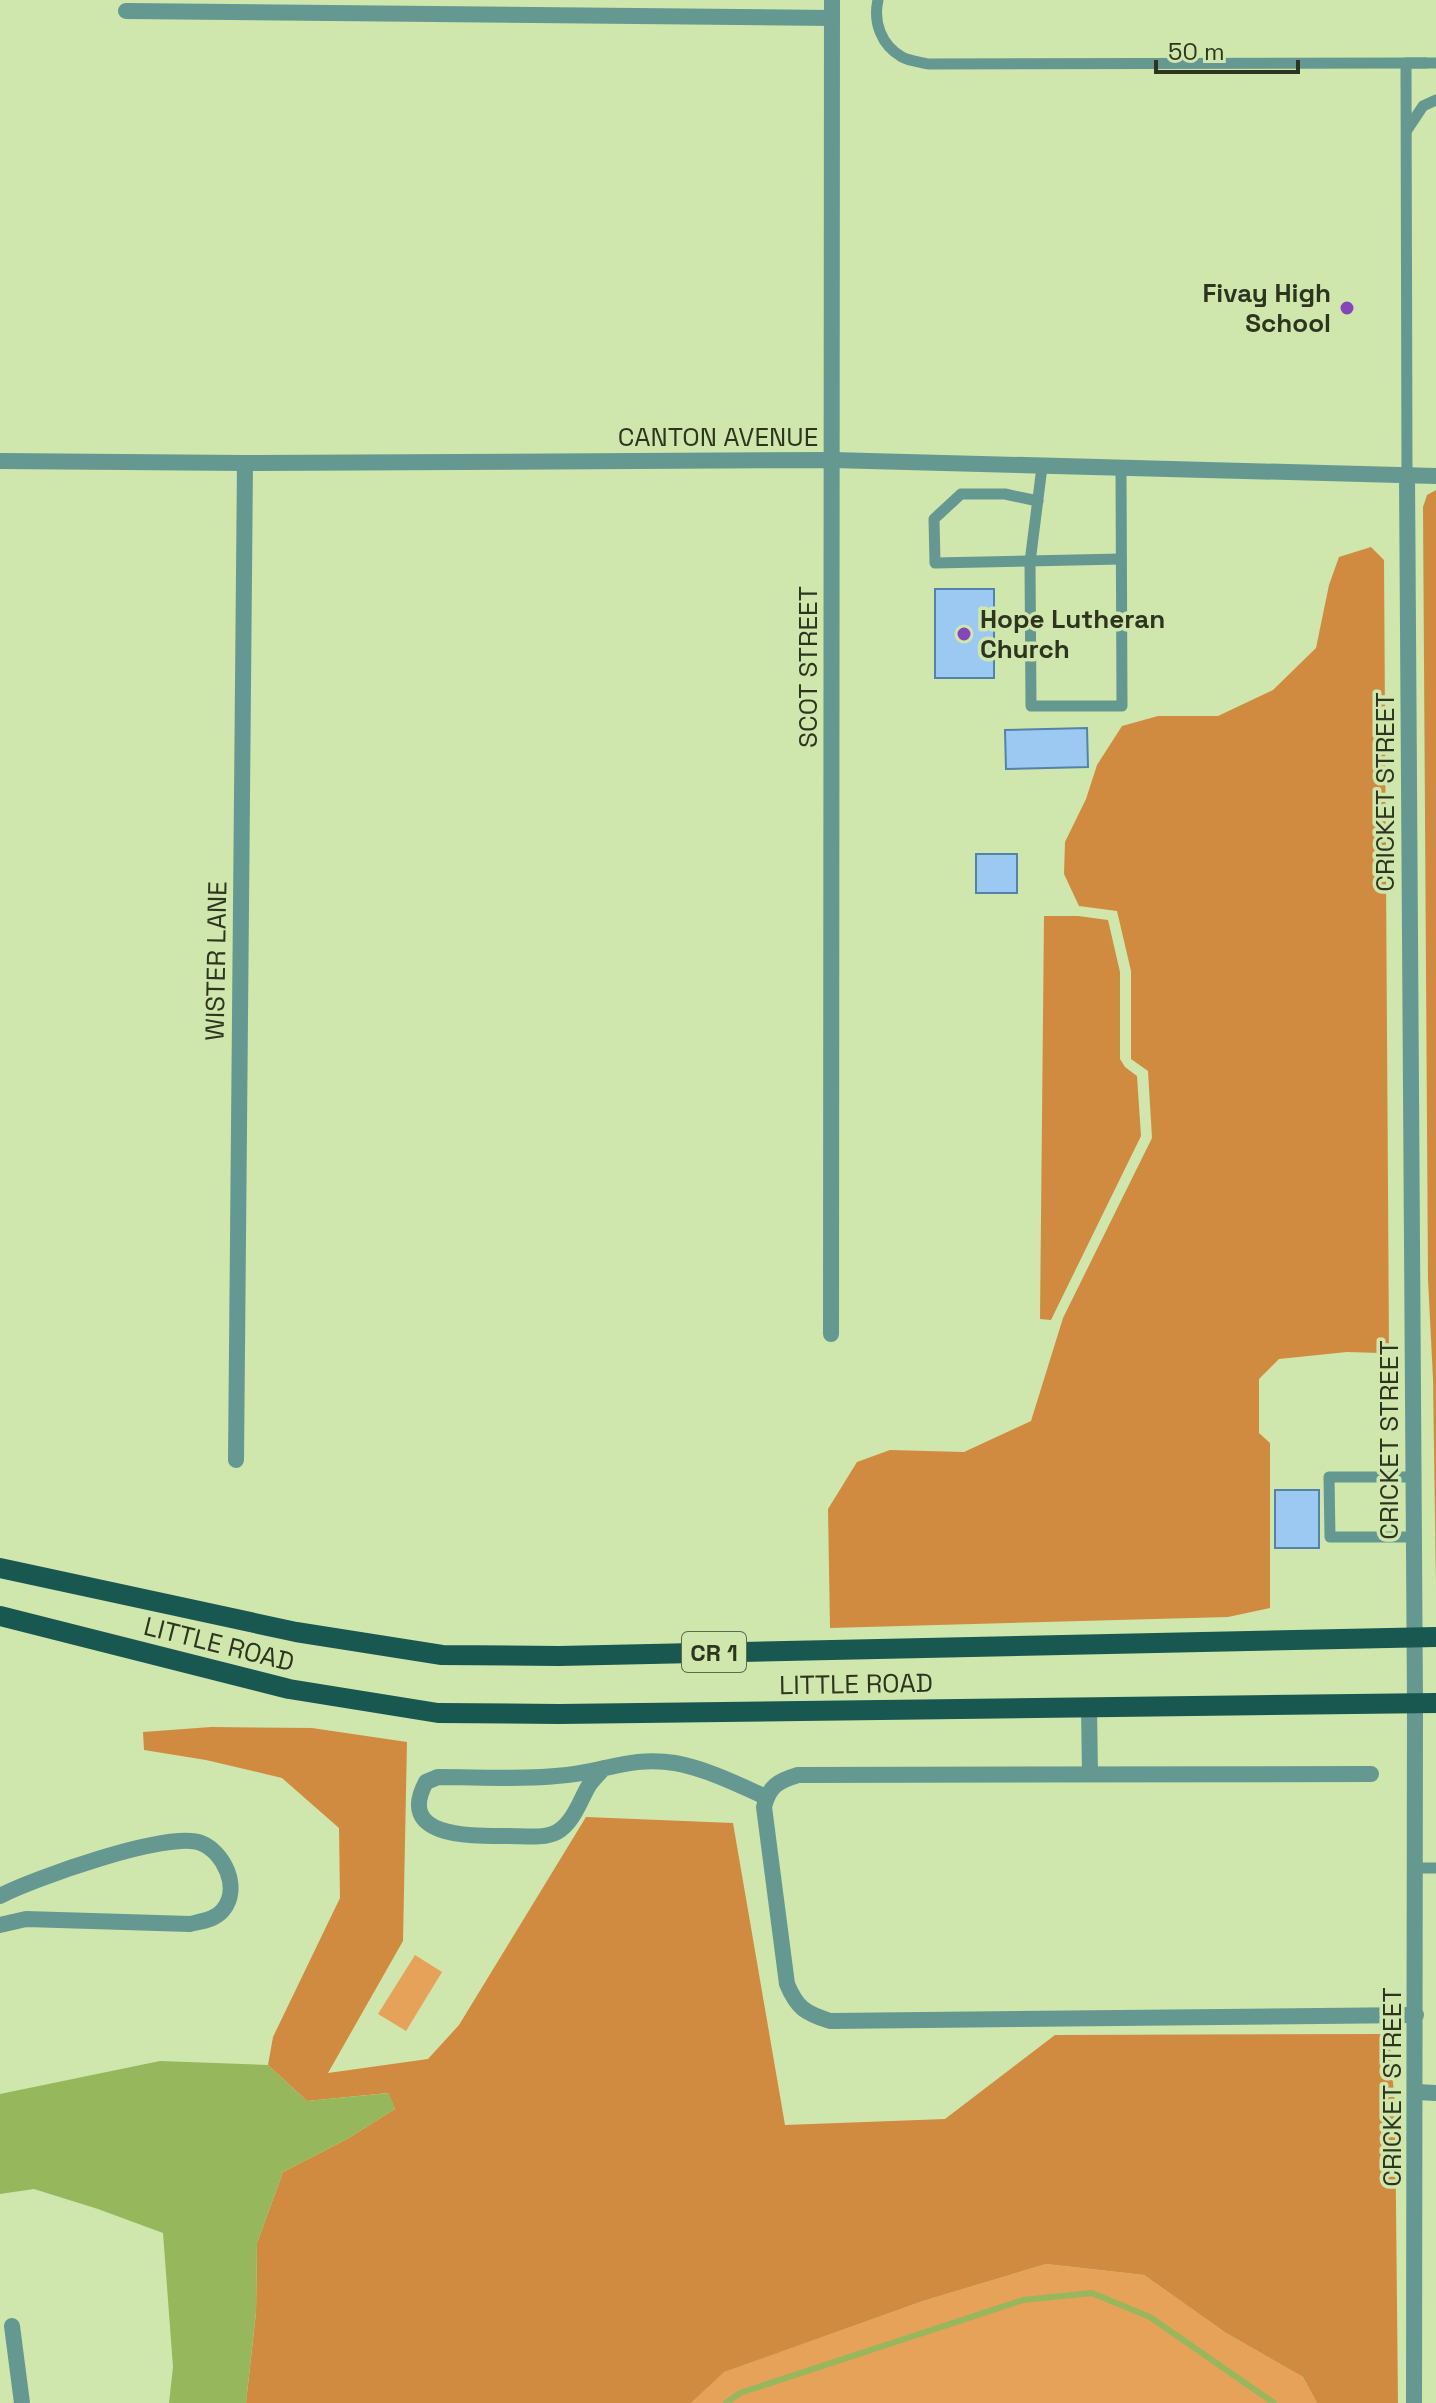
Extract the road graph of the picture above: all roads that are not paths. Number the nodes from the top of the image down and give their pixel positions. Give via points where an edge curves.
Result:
1 (832, 0) edge
2 (878, 0) edge
3 (126, 11) dead end
4 (832, 18) junction
5 (1431, 63) edge
6 (1436, 100) edge
7 (1407, 131) junction
8 (832, 460) junction
9 (0, 461) edge
10 (245, 463) junction
11 (1042, 467) junction
12 (1121, 468) junction
13 (1407, 476) junction
14 (1436, 476) edge
15 (1038, 501) junction
16 (1121, 559) junction
17 (1030, 562) junction
18 (831, 1334) dead end
19 (236, 1460) dead end
20 (1413, 1477) junction
21 (1414, 1537) junction
22 (0, 1568) edge
23 (0, 1616) edge
24 (1436, 1637) edge
25 (1414, 1638) junction
26 (1426, 1702) edge
27 (1089, 1707) junction
28 (604, 1768) junction
29 (1090, 1774) junction
30 (1371, 1774) dead end
31 (766, 1797) junction
32 (1416, 1868) junction
33 (1436, 1868) edge
34 (0, 1896) edge
35 (0, 1925) edge
36 (1416, 2015) junction
37 (1416, 2092) junction
38 (1436, 2093) edge
39 (12, 2326) dead end
40 (22, 2403) edge
41 (1414, 2403) edge

1 - 4 street, SCOT STREET
2 - 5 lane via 875,15 882,40 903,58 928,64
3 - 4 street
4 - 8 street, SCOT STREET
5 - 7 lane via 1406,63
6 - 7 lane via 1423,106
7 - 13 lane
8 - 10 street, CANTON AVENUE
8 - 11 street, CANTON AVENUE
8 - 18 street, SCOT STREET
9 - 10 street, CANTON AVENUE
10 - 19 street, WISTER LANE
11 - 12 street, CANTON AVENUE
11 - 15 lane
12 - 13 street, CANTON AVENUE
12 - 16 lane
13 - 14 street, CANTON AVENUE
13 - 20 street, CRICKET STREET
15 - 17 lane
15 - 17 lane via 961,494 934,519 935,563
16 - 17 lane
16 - 17 lane via 1122,706 1031,706
20 - 21 street, CRICKET STREET
20 - 21 lane via 1329,1477 1330,1537
21 - 25 street, CRICKET STREET
22 - 25 main road, LITTLE ROAD / CR 1 via 296,1632 442,1655
23 - 27 main road, LITTLE ROAD via 289,1689 438,1713
24 - 25 main road, LITTLE ROAD / CR 1
25 - 26 street, CRICKET STREET
26 - 27 main road, LITTLE ROAD
26 - 32 street, CRICKET STREET
27 - 29 street
28 - 28 street via 565,1776 438,1777 426,1782 419,1812 428,1824 468,1836 545,1836 559,1831 573,1816
28 - 31 street via 674,1763
29 - 30 street
29 - 31 street via 798,1775 782,1779
31 - 36 street via 787,1984 811,2015 830,2021
32 - 33 lane
32 - 36 street, CRICKET STREET
34 - 35 street via 137,1848 182,1840 199,1842 217,1853 231,1891 224,1909 190,1924 26,1919
36 - 37 street, CRICKET STREET
37 - 38 street
37 - 41 street, CRICKET STREET
39 - 40 street

